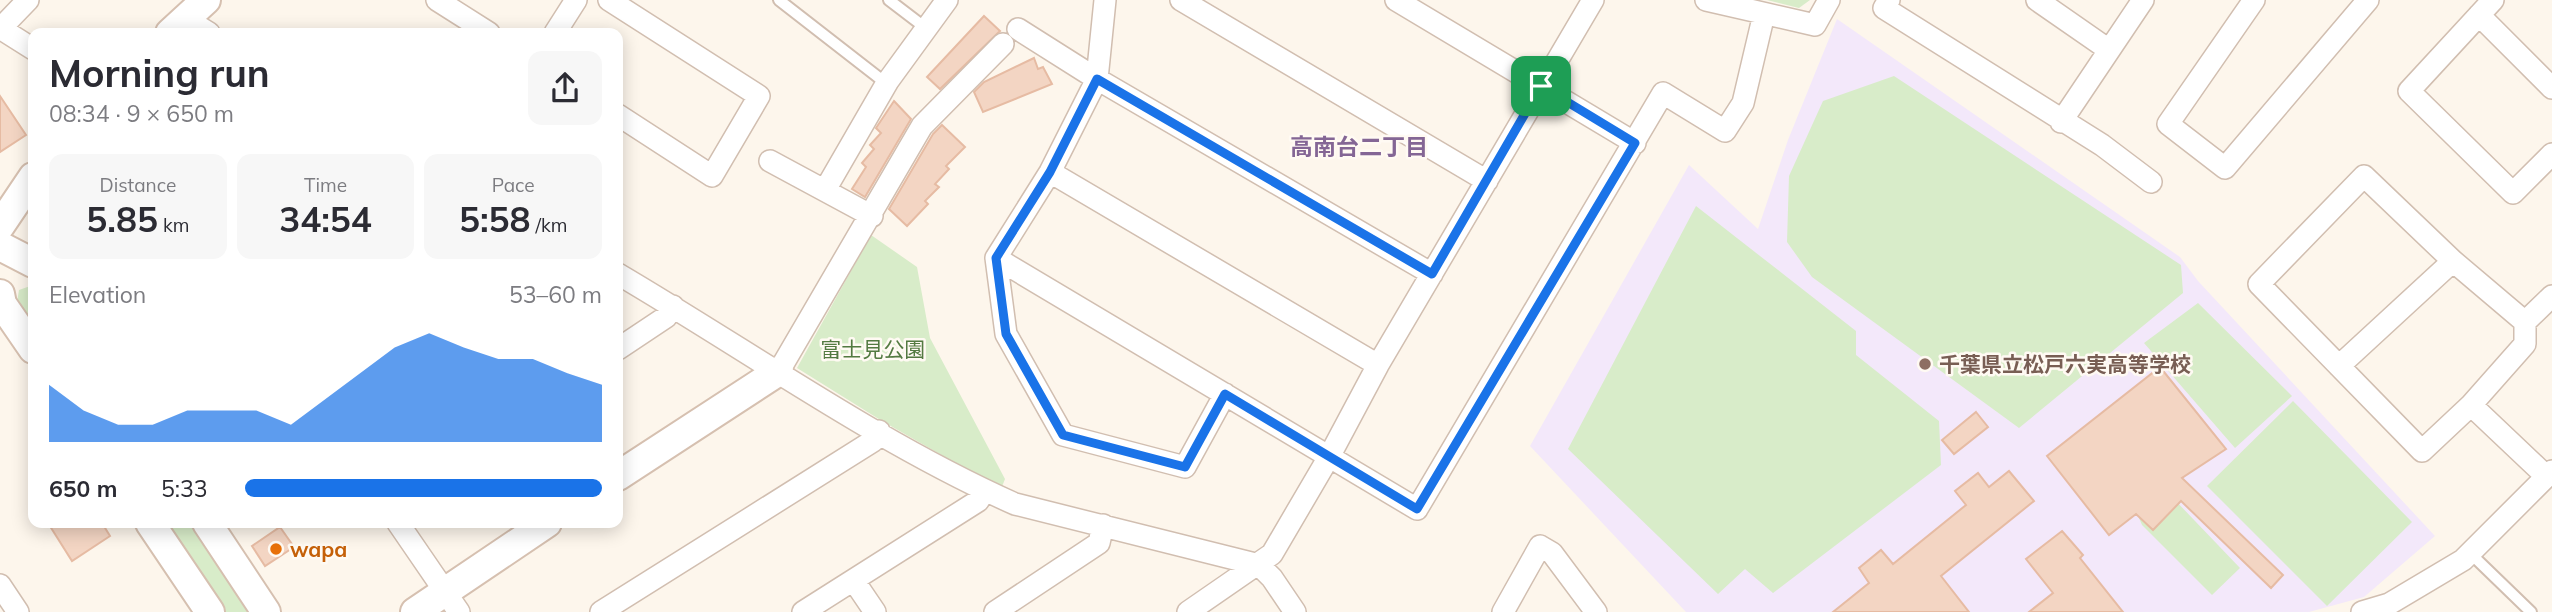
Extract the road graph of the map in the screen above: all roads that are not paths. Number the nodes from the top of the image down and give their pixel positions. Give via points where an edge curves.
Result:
1 (29, 0) edge
2 (206, 0) edge
3 (437, 0) edge
4 (576, 0) edge
5 (609, 0) edge
6 (779, 0) edge
7 (889, 0) edge
8 (947, 0) edge
9 (1105, 0) edge
10 (1181, 0) edge
11 (1396, 0) edge
12 (1593, 0) edge
13 (1706, 0) edge
14 (1829, 0) edge
15 (1889, 0) edge
16 (2036, 0) edge
17 (2143, 0) edge
18 (2254, 0) edge
19 (2368, 0) edge
20 (2486, 7) edge
21 (1764, 14) junction
22 (1, 28) edge
23 (189, 28) edge
24 (481, 28) edge
25 (558, 28) edge
26 (927, 29) junction
27 (1018, 29) dead end
28 (1003, 44) dead end
29 (28, 46) edge
30 (2109, 50) junction
31 (1097, 79) junction
32 (887, 84) junction
33 (1541, 86) junction
34 (2552, 88) edge
35 (623, 118) edge
36 (2061, 122) junction
37 (1635, 143) junction
38 (2552, 154) edge
39 (771, 161) dead end
40 (1050, 172) junction
41 (1487, 181) junction
42 (2151, 182) dead end
43 (28, 184) edge
44 (825, 190) junction
45 (872, 216) junction
46 (0, 226) edge
47 (0, 246) edge
48 (996, 258) junction
49 (28, 260) edge
50 (2453, 261) junction
51 (1432, 274) junction
52 (623, 277) edge
53 (0, 294) edge
54 (2552, 296) edge
55 (673, 306) junction
56 (2525, 322) junction
57 (28, 342) edge
58 (623, 346) edge
59 (1378, 365) junction
60 (2339, 366) junction
61 (779, 371) junction
62 (1225, 394) junction
63 (2471, 405) junction
64 (879, 431) junction
65 (1330, 456) junction
66 (623, 473) edge
67 (2549, 473) edge
68 (985, 490) junction
69 (1104, 525) junction
70 (153, 528) edge
71 (210, 528) edge
72 (401, 528) edge
73 (541, 528) edge
74 (2470, 553) junction
75 (1259, 565) junction
76 (854, 581) junction
77 (0, 586) edge
78 (452, 602) edge
79 (18, 612) edge
80 (210, 612) edge
81 (266, 612) edge
82 (415, 612) edge
83 (601, 612) edge
84 (803, 612) edge
85 (875, 612) edge
86 (995, 612) edge
87 (1188, 612) edge
88 (1294, 612) edge
89 (1503, 612) edge
90 (1596, 612) edge
91 (2362, 612) edge
92 (2531, 612) edge

1 - 22 street
2 - 23 street
3 - 24 street
4 - 25 street
5 - 35 street via 759,96 712,176
6 - 32 lane
7 - 26 lane
8 - 26 street
9 - 31 street
10 - 41 street
11 - 33 street
12 - 33 street
13 - 21 street
14 - 21 street via 1815,25
15 - 36 street via 1884,8
16 - 30 street
17 - 30 street
18 - 19 street via 2168,124 2225,168
20 - 34 street
20 - 38 street via 2409,90 2513,194
21 - 37 street via 1743,103 1725,131 1663,93
22 - 29 street
26 - 32 street
27 - 31 street
28 - 45 street via 922,126
30 - 36 street
31 - 40 street
31 - 51 street
32 - 44 street
33 - 37 street
33 - 41 street
36 - 42 street via 2102,145
37 - 65 street via 1417,509
39 - 44 street
40 - 48 street
40 - 59 street
41 - 51 street
43 - 46 street
44 - 45 street
45 - 61 street
47 - 49 street
48 - 62 street
48 - 62 street via 1006,334 1063,435 1185,467
50 - 56 street
50 - 60 street
50 - 60 street via 2364,176 2259,284
51 - 59 street
52 - 55 street
53 - 57 street
54 - 56 street
55 - 58 street via 666,317
55 - 61 street
56 - 63 street via 2525,344
59 - 65 street
60 - 63 street via 2423,451
61 - 64 street
61 - 66 street
62 - 65 street
63 - 67 street
64 - 68 street
64 - 83 street via 873,441
65 - 75 street via 1272,554
67 - 74 street
68 - 69 street via 1016,504
68 - 76 street via 978,501
69 - 75 street
69 - 86 street via 1098,542
70 - 80 street
71 - 81 street
72 - 78 street
73 - 78 street
74 - 91 street via 2389,604
74 - 92 lane
75 - 87 street
75 - 88 street
76 - 84 street
76 - 85 street
77 - 79 street
78 - 82 street
89 - 90 street via 1541,546 1552,553

